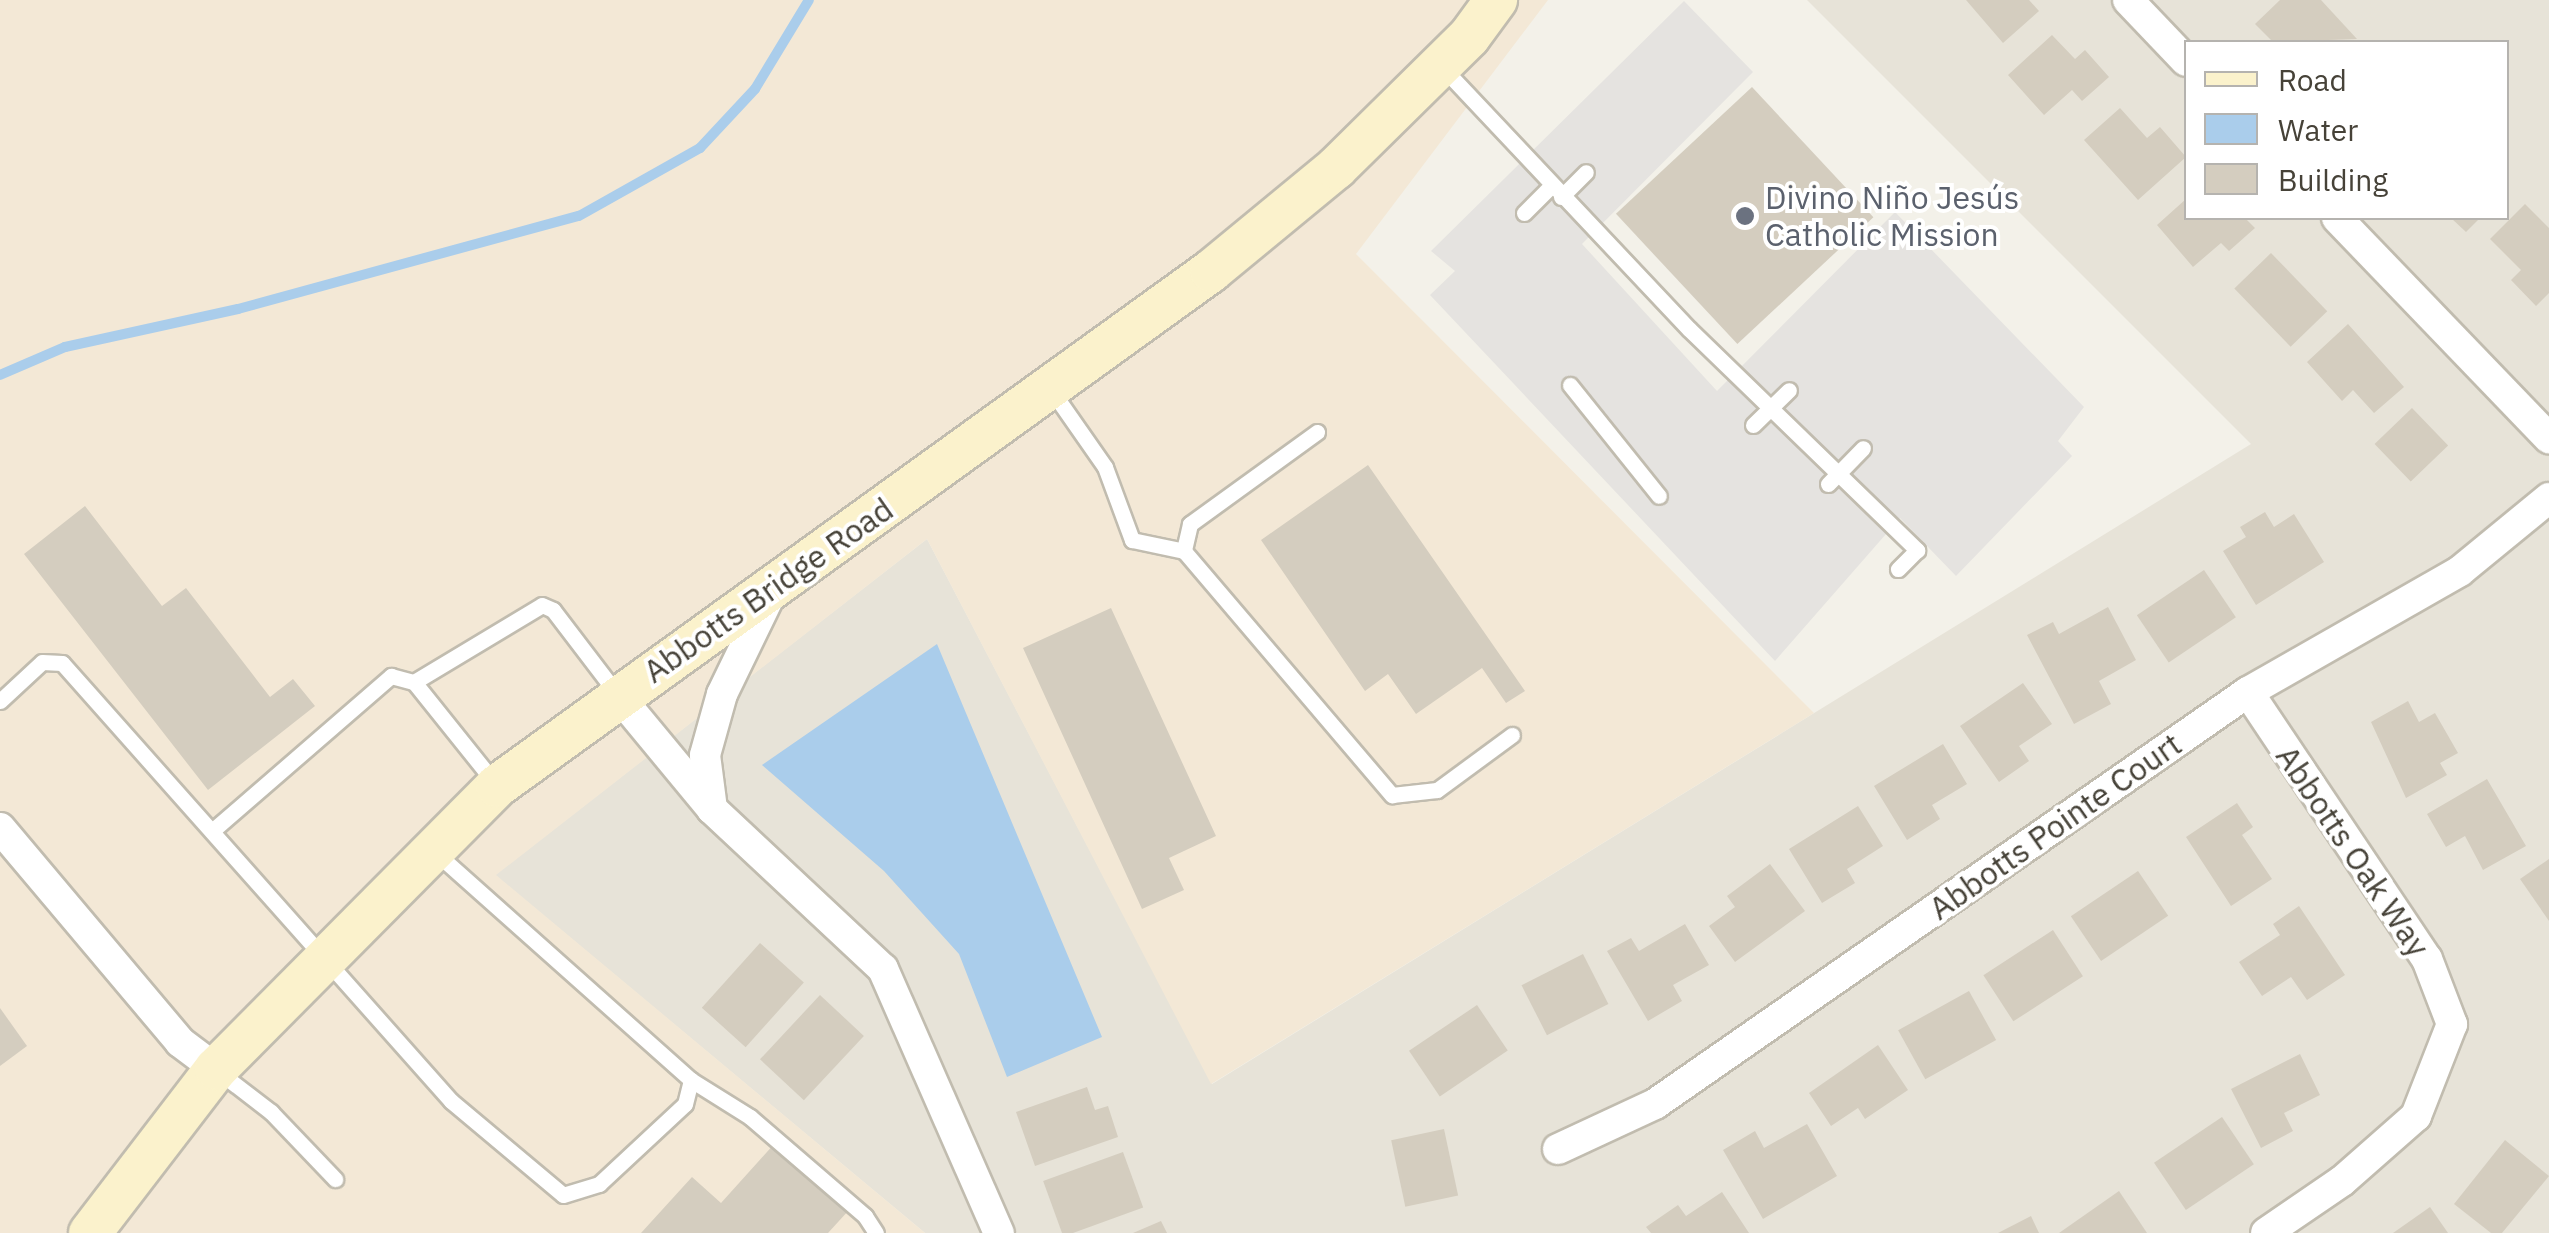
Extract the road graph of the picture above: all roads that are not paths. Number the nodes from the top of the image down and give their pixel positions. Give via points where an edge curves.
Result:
1 (1496, 0) edge
2 (2128, 0) edge
3 (2184, 59) edge
4 (1440, 65) junction
5 (1586, 172) dead end
6 (1556, 192) junction
7 (1524, 213) dead end
8 (2339, 220) edge
9 (1570, 386) dead end
10 (1050, 388) junction
11 (1789, 390) dead end
12 (1773, 406) junction
13 (1754, 425) dead end
14 (1317, 432) dead end
15 (2549, 438) edge
16 (1864, 448) dead end
17 (1841, 470) junction
18 (1828, 484) dead end
19 (1659, 496) dead end
20 (2549, 498) edge
21 (1184, 551) junction
22 (1898, 569) dead end
23 (771, 593) junction
24 (414, 682) junction
25 (2248, 692) junction
26 (616, 694) junction
27 (0, 701) edge
28 (1512, 735) dead end
29 (496, 786) junction
30 (712, 808) junction
31 (0, 828) edge
32 (212, 831) junction
33 (432, 849) junction
34 (322, 959) junction
35 (216, 1070) junction
36 (691, 1080) junction
37 (1558, 1149) dead end
38 (335, 1179) dead end
39 (90, 1233) edge
40 (876, 1233) edge
41 (999, 1233) edge
42 (2266, 1233) edge

1 - 4 main road, Abbotts Bridge Road
2 - 3 street
4 - 6 lane
4 - 10 main road, Abbotts Bridge Road via 1336,168 1211,271
5 - 6 lane
6 - 7 lane
6 - 12 lane
8 - 15 street
9 - 19 lane
10 - 21 lane via 1105,468 1132,540
10 - 23 main road, Abbotts Bridge Road
11 - 12 lane
12 - 13 lane
12 - 17 lane
14 - 21 lane via 1190,524
16 - 17 lane
17 - 18 lane
17 - 22 lane via 1917,550
20 - 25 street, Abbotts Pointe Court via 2460,571 2376,625
21 - 28 lane via 1392,795 1438,790
23 - 26 main road, Abbotts Bridge Road
23 - 30 street via 722,694 705,755
24 - 26 lane via 542,605 553,610
24 - 29 lane
24 - 32 lane via 390,676
25 - 37 street, Abbotts Pointe Court via 1655,1104
25 - 42 street, Abbotts Oak Way via 2427,959 2452,1024 2416,1116 2342,1181
26 - 29 main road, Abbotts Bridge Road
26 - 30 street
27 - 32 lane via 42,662 62,663
29 - 33 main road, Abbotts Bridge Road
30 - 41 street via 882,969
31 - 35 street via 180,1042
32 - 34 lane
33 - 34 main road, Abbotts Bridge Road
33 - 36 lane
34 - 35 main road, Abbotts Bridge Road
34 - 36 lane via 451,1102 563,1195 599,1184 686,1104
35 - 38 lane via 271,1112
35 - 39 main road, Abbotts Bridge Road
36 - 40 lane via 750,1117 866,1216

